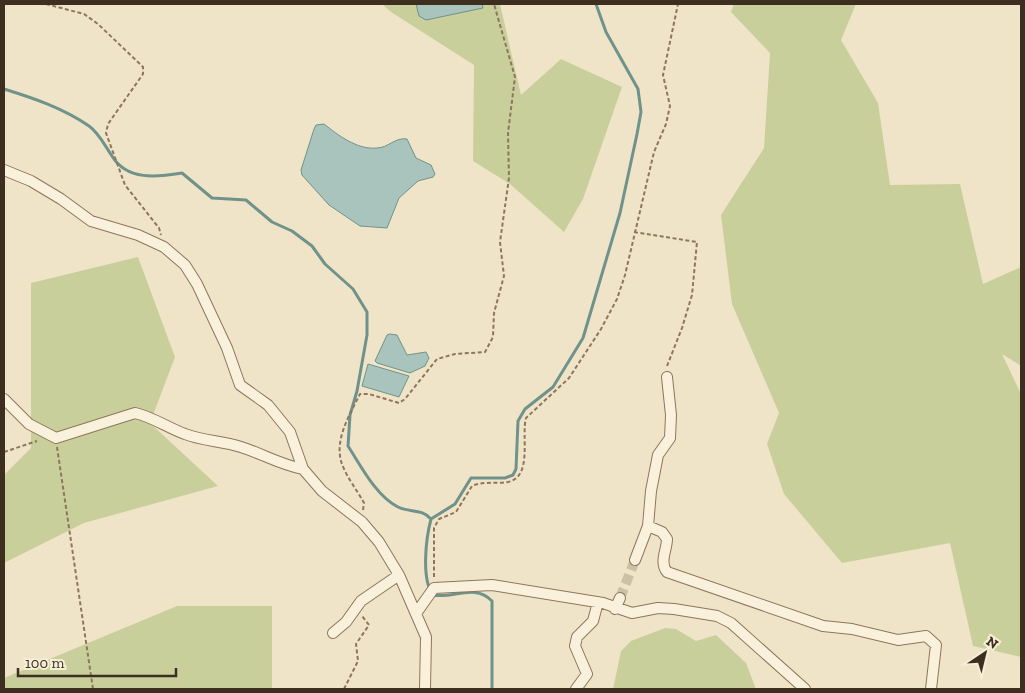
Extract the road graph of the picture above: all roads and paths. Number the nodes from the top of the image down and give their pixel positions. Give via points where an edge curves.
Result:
1 (46, 4) edge
2 (494, 4) edge
3 (678, 4) edge
4 (4, 170) edge
5 (634, 232) junction
6 (164, 247) junction
7 (667, 377) joint
8 (4, 400) edge
9 (56, 438) junction
10 (4, 452) edge
11 (303, 469) junction
12 (362, 522) junction
13 (648, 526) junction
14 (635, 560) tunnel mouth
15 (399, 575) junction
16 (434, 588) junction
17 (620, 598) tunnel mouth
18 (598, 602) junction
19 (355, 609) junction
20 (615, 609) junction
21 (417, 612) junction
22 (332, 632) dead end
23 (93, 689) edge
24 (344, 689) edge
25 (425, 689) edge
26 (576, 689) edge
27 (804, 689) edge
28 (931, 689) edge

1 - 6 path via 84,14 143,67 143,74 108,124 106,133 126,185 159,228
2 - 12 path via 515,77 508,133 509,178 500,242 504,276 494,313 493,337 485,352 438,359 398,403 360,394 344,425 341,461 364,503
3 - 5 path via 663,75 670,106 654,152
4 - 6 street via 38,185 91,221
5 - 7 path via 697,242 692,295 668,361
5 - 16 path via 617,299 601,329 569,378 526,418 523,464 518,476 514,480 472,486 456,512 436,523
6 - 11 street via 189,271 227,348 240,384 268,406 290,432
7 - 13 street via 670,438 656,463
8 - 9 street via 29,424
9 - 10 path via 31,442
9 - 11 street via 135,413 199,440 241,447
9 - 23 path
11 - 12 street via 322,491
12 - 15 street
13 - 14 street
13 - 28 street via 662,532 668,539 663,561 667,572 822,626 898,640 926,636 936,645
15 - 19 street via 361,601
15 - 21 street
16 - 18 street via 492,585
16 - 21 street
17 - 20 street
18 - 20 street
18 - 26 street via 593,621 577,637 575,646 588,674
19 - 22 street via 346,622
19 - 24 path via 369,625 356,644 358,661
20 - 27 street via 632,613 658,608 674,609 716,616 731,623
21 - 25 street via 426,637

